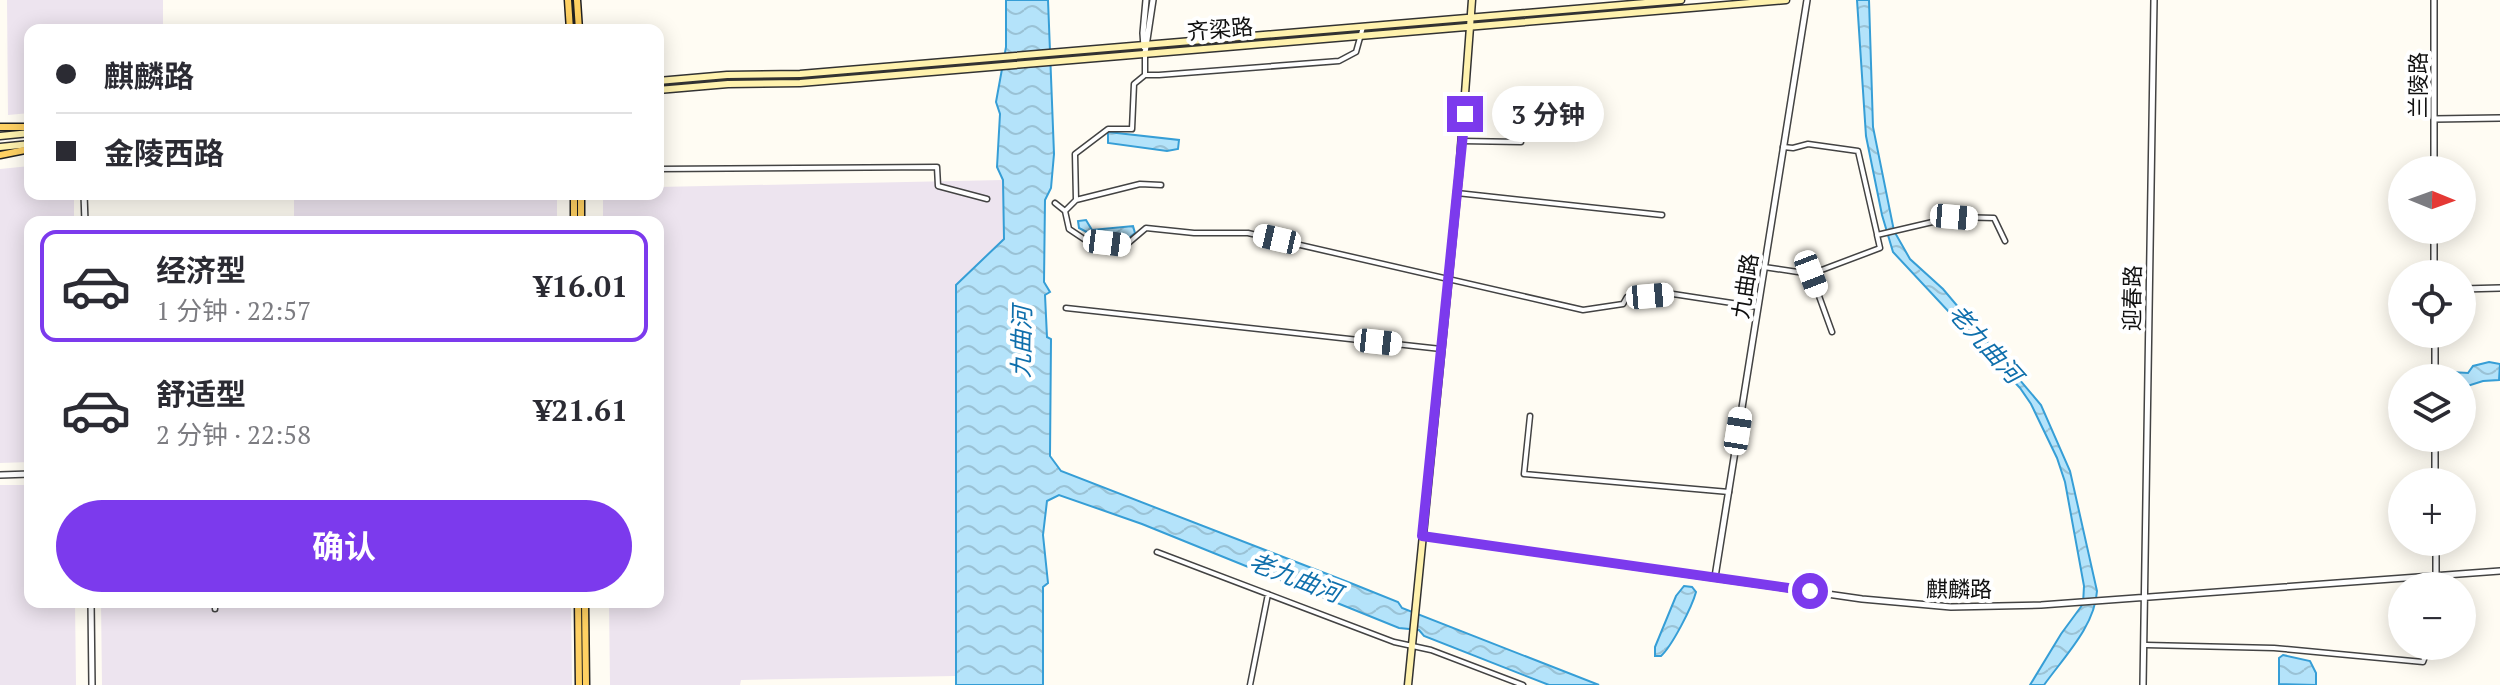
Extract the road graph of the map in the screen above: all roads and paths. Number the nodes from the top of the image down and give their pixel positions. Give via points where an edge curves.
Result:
1 (568, 0) edge
2 (577, 0) edge
3 (1146, 0) edge
4 (1153, 0) edge
5 (1472, 0) edge
6 (1681, 0) edge
7 (1786, 0) edge
8 (1807, 0) edge
9 (2154, 0) edge
10 (2434, 0) edge
11 (1471, 17) junction
12 (570, 24) edge
13 (579, 24) edge
14 (1469, 26) junction
15 (1363, 30) junction
16 (1146, 44) junction
17 (1145, 53) junction
18 (1145, 75) junction
19 (664, 80) edge
20 (664, 89) edge
21 (2500, 118) edge
22 (2434, 119) junction
23 (0, 127) edge
24 (24, 129) edge
25 (24, 131) edge
26 (0, 136) edge
27 (1462, 141) junction
28 (1521, 142) dead end
29 (0, 147) edge
30 (24, 147) edge
31 (1783, 147) junction
32 (24, 149) edge
33 (0, 155) edge
34 (2434, 156) edge
35 (664, 169) edge
36 (1161, 185) dead end
37 (1457, 193) junction
38 (987, 199) dead end
39 (1076, 200) junction
40 (1055, 203) dead end
41 (1065, 211) junction
42 (1662, 215) dead end
43 (1879, 235) junction
44 (2005, 241) dead end
45 (1764, 267) junction
46 (1811, 274) junction
47 (1448, 278) junction
48 (2500, 288) edge
49 (2476, 289) edge
50 (1758, 307) junction
51 (1066, 308) dead end
52 (1832, 332) dead end
53 (1441, 349) junction
54 (1530, 416) dead end
55 (24, 474) edge
56 (0, 475) edge
57 (1729, 492) junction
58 (1422, 536) junction
59 (1157, 552) dead end
60 (2500, 571) edge
61 (2476, 573) edge
62 (1715, 577) junction
63 (2388, 579) edge
64 (1268, 594) junction
65 (2145, 596) junction
66 (91, 608) edge
67 (578, 608) edge
68 (585, 608) edge
69 (2146, 645) dead end
70 (1411, 646) junction
71 (2388, 660) edge
72 (2391, 660) edge
73 (2424, 660) edge
74 (92, 685) edge
75 (579, 685) edge
76 (586, 685) edge
77 (1250, 685) edge
78 (1408, 685) edge
79 (1523, 685) edge
80 (2143, 685) edge

1 - 12 main road
2 - 13 main road
3 - 16 street
4 - 16 street
5 - 11 main road
6 - 11 main road, 齐梁路
7 - 14 main road, 齐梁路
8 - 31 street, 九曲路
9 - 65 street, 迎春路
10 - 22 street, 兰陵路
11 - 14 main road
11 - 15 main road, 齐梁路
14 - 15 main road, 齐梁路
14 - 27 main road
15 - 16 main road, 齐梁路
15 - 17 main road, 齐梁路
15 - 18 street via 1356,52 1339,61
16 - 17 street
16 - 19 main road, 齐梁路
17 - 18 street
17 - 20 main road, 齐梁路
18 - 39 street via 1134,84 1132,129 1108,129 1075,154
21 - 22 street
22 - 34 street, 兰陵路
23 - 24 main road
25 - 26 main road
27 - 28 street
27 - 37 main road
29 - 30 main road
31 - 43 street via 1808,144 1858,151
31 - 45 street, 九曲路
32 - 33 main road
35 - 38 street via 937,167 938,186
36 - 39 street via 1140,184
37 - 42 street
37 - 47 main road
39 - 41 street
40 - 41 street
41 - 47 street via 1069,229 1087,241 1126,245 1146,228 1248,233
43 - 44 street via 1954,217 1994,218
43 - 46 street via 1880,248
45 - 46 street
45 - 50 street, 九曲路
46 - 52 street
47 - 50 street via 1583,310 1623,304 1627,297 1673,294
47 - 53 main road
48 - 49 street
50 - 57 street, 九曲路
51 - 53 street
53 - 58 main road
54 - 57 street via 1524,474
55 - 56 street
57 - 62 street, 九曲路
58 - 62 street, 麒麟路
58 - 70 main road
59 - 64 street
60 - 61 street, 麒麟路
62 - 65 street, 麒麟路 via 1917,605 2041,605
63 - 65 street, 麒麟路
64 - 70 street
64 - 77 street
65 - 80 street, 迎春路
66 - 74 street
67 - 75 main road
68 - 76 main road
69 - 71 street via 2274,648
70 - 78 main road
70 - 79 street
72 - 73 street

